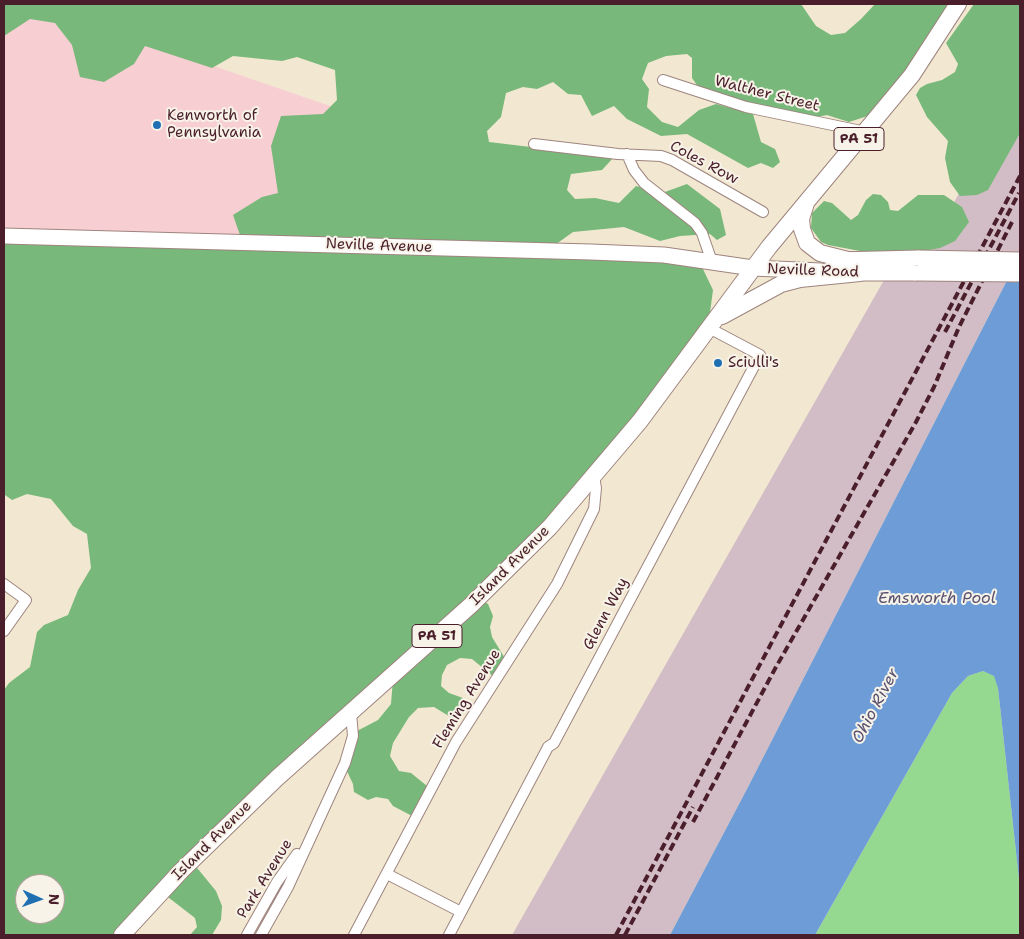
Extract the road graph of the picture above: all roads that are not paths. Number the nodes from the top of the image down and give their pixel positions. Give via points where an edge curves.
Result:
1 (958, 4) edge
2 (663, 80) dead end
3 (866, 132) junction
4 (534, 144) dead end
5 (627, 154) junction
6 (811, 194) junction
7 (763, 212) dead end
8 (4, 236) edge
9 (848, 260) junction
10 (1020, 260) edge
11 (712, 262) junction
12 (918, 266) junction
13 (753, 268) junction
14 (860, 273) junction
15 (1020, 274) edge
16 (713, 324) junction
17 (594, 477) junction
18 (4, 584) edge
19 (4, 631) edge
20 (351, 713) junction
21 (308, 840) junction
22 (387, 874) junction
23 (461, 912) junction
24 (122, 935) edge
25 (247, 935) edge
26 (261, 935) edge
27 (354, 935) edge
28 (449, 935) edge

1 - 3 main road, PA 51 via 912,75
2 - 3 street, Walther Street via 746,107
3 - 6 main road, PA 51
4 - 5 street, Coles Row
5 - 7 street, Coles Row via 661,156 672,160
5 - 11 street via 644,183 695,224
6 - 9 main road via 802,210 804,238 820,253
6 - 13 main road, PA 51
8 - 11 street, Neville Avenue via 591,252 664,255
9 - 12 street, Neville Road
9 - 13 street, Neville Road via 780,262
10 - 12 street, Neville Road, bridge
11 - 13 street, Neville Avenue
12 - 14 street, Neville Road
12 - 15 street, Neville Road, bridge
13 - 14 street, Neville Road
13 - 16 main road, Island Avenue / PA 51
14 - 16 main road via 781,284
16 - 17 main road, Island Avenue / PA 51
16 - 23 street, Glenn Way via 760,355
17 - 20 main road, Island Avenue / PA 51 via 550,527 471,605
17 - 22 street, Fleming Avenue via 594,509 557,584 456,742
18 - 19 street via 26,600
20 - 21 street, Park Avenue via 353,736 345,763
20 - 24 main road, Island Avenue / PA 51 via 277,778 181,871
21 - 25 street, Park Avenue via 277,882
21 - 26 street, Park Avenue via 288,887
22 - 23 street
22 - 27 street, Fleming Avenue
23 - 28 street, Glenn Way

